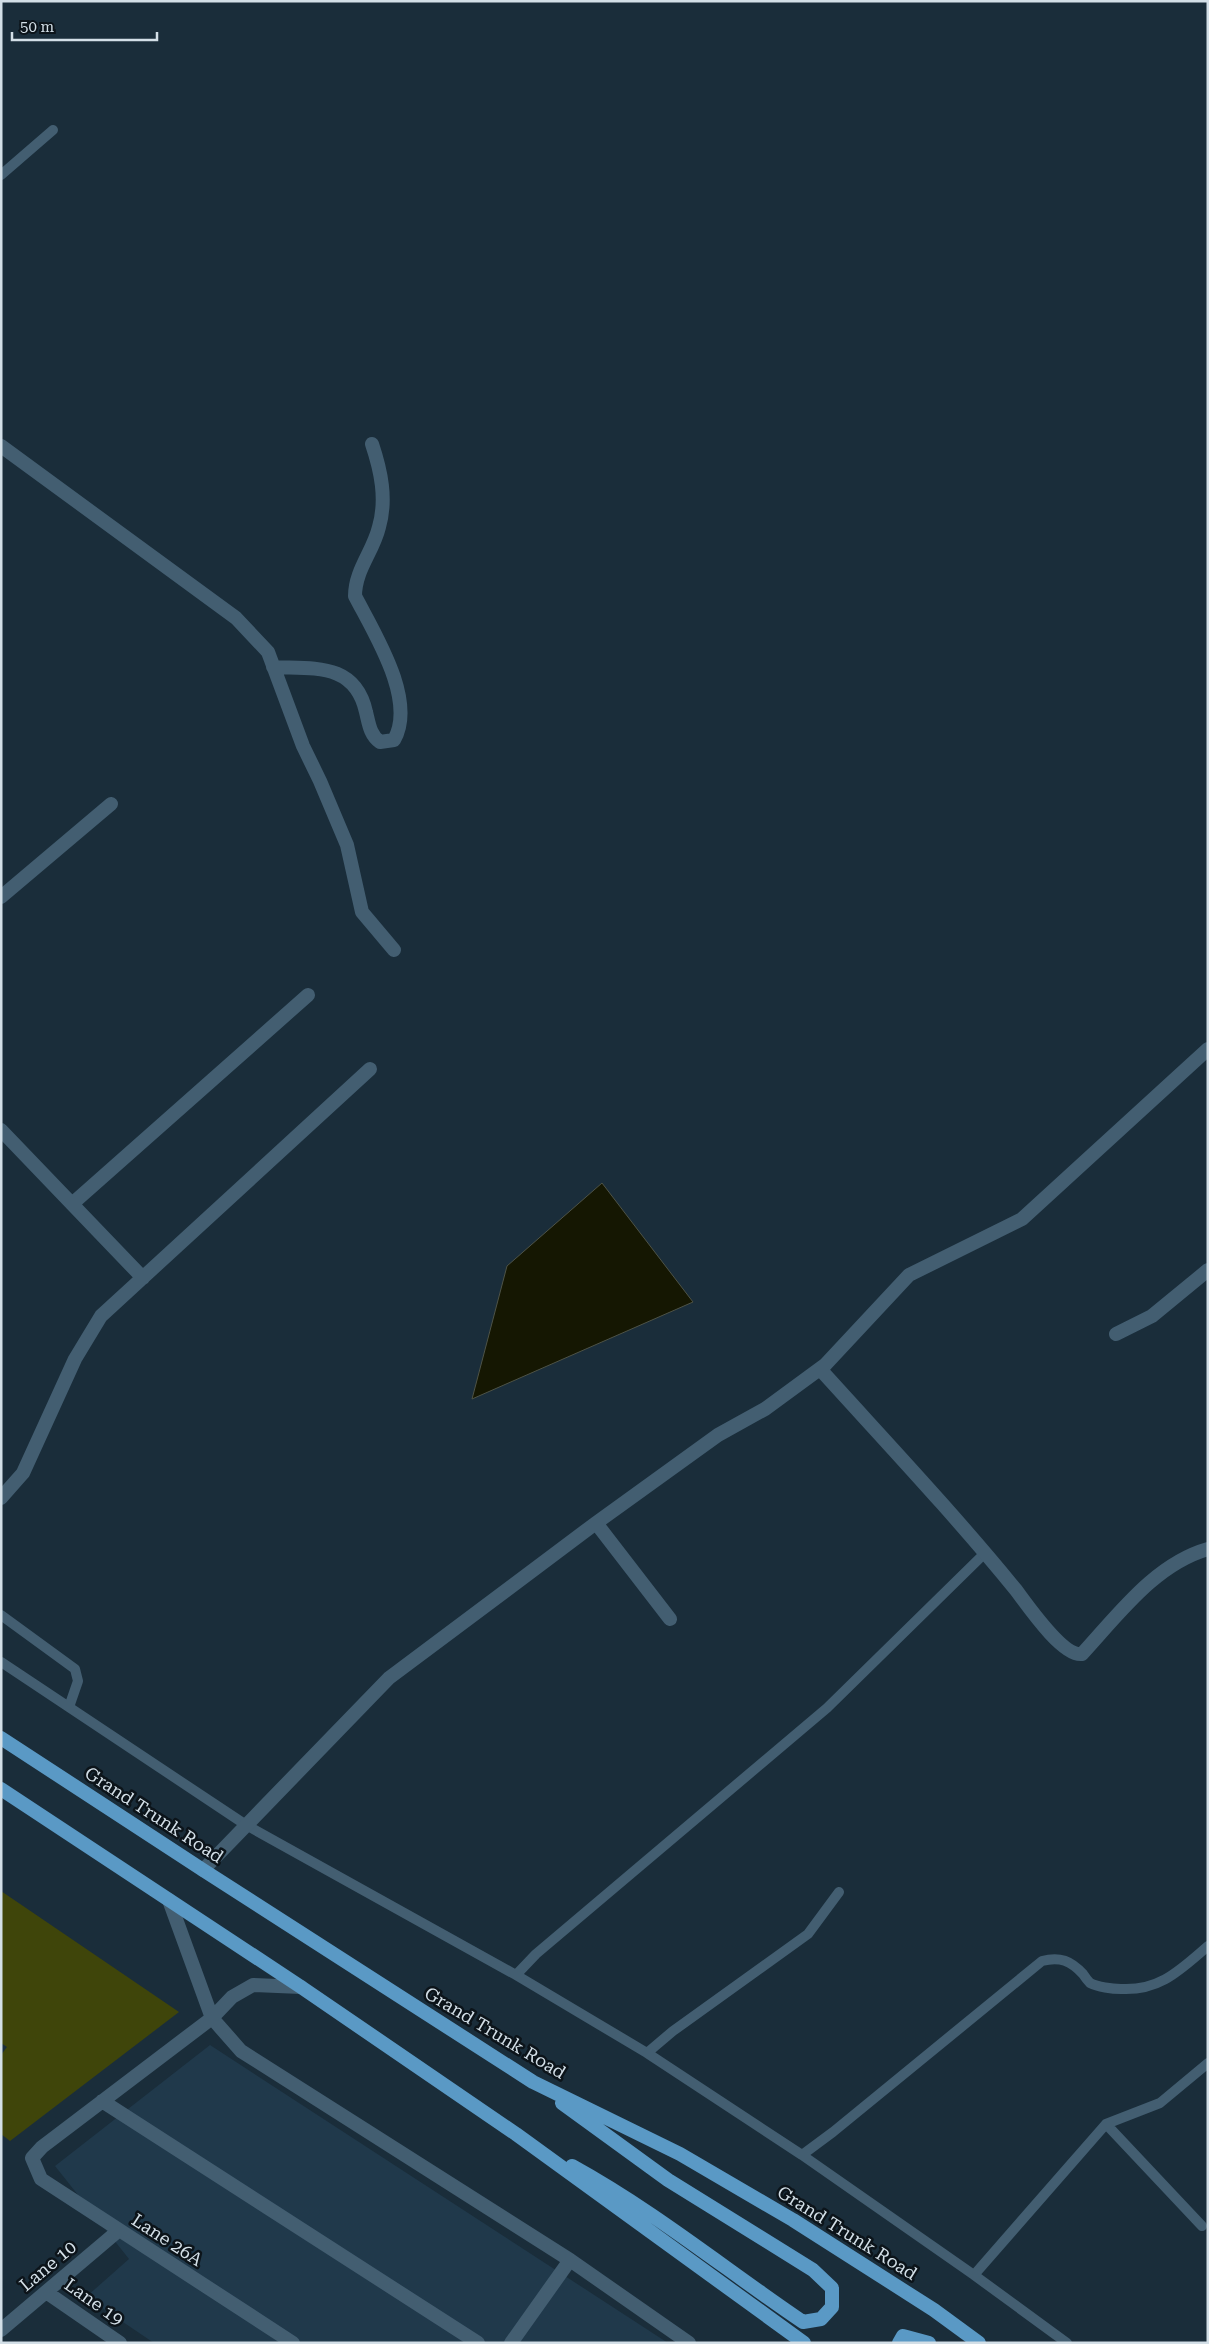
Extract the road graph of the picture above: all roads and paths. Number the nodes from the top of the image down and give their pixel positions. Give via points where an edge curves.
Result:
1 (53, 130) dead end
2 (1, 175) edge
3 (372, 444) dead end
4 (1, 446) edge
5 (273, 667) junction
6 (111, 804) dead end
7 (1, 897) edge
8 (394, 950) dead end
9 (308, 995) dead end
10 (1208, 1049) edge
11 (370, 1068) dead end
12 (1, 1130) edge
13 (72, 1204) junction
14 (1208, 1270) edge
15 (143, 1278) junction
16 (1116, 1334) dead end
17 (820, 1369) junction
18 (1, 1498) edge
19 (596, 1523) junction
20 (1208, 1549) edge
21 (985, 1553) junction
22 (1, 1615) edge
23 (670, 1618) dead end
24 (1, 1662) edge
25 (69, 1707) junction
26 (1, 1738) edge
27 (1, 1789) edge
28 (246, 1825) junction
29 (203, 1870) junction
30 (839, 1892) dead end
31 (170, 1900) junction
32 (1208, 1946) edge
33 (516, 1975) junction
34 (301, 1987) junction
35 (212, 2018) junction
36 (647, 2053) junction
37 (1208, 2063) edge
38 (533, 2082) junction
39 (102, 2101) junction
40 (1106, 2124) junction
41 (516, 2134) junction
42 (802, 2155) junction
43 (1202, 2226) dead end
44 (118, 2231) junction
45 (570, 2260) junction
46 (974, 2275) junction
47 (46, 2292) junction
48 (1, 2330) edge
49 (120, 2343) edge
50 (293, 2343) edge
51 (478, 2343) edge
52 (511, 2343) edge
53 (689, 2343) edge
54 (804, 2343) edge
55 (899, 2343) edge
56 (929, 2343) edge
57 (979, 2343) edge
58 (1067, 2343) edge

1 - 2 lane
3 - 5 street via 384,489 379,528 358,577 355,596 393,675 402,706 401,728 394,740 380,742 374,738 364,703 352,682 329,669
4 - 5 street via 236,618 268,652
5 - 8 street via 303,746 347,845 362,912
6 - 7 street
9 - 13 street
10 - 17 street via 1022,1218 909,1276
11 - 15 street
12 - 13 street
13 - 15 street
14 - 16 street via 1152,1316
15 - 18 street via 101,1316 75,1359 23,1473
17 - 19 street via 765,1409 718,1435
17 - 21 street
19 - 23 street
19 - 28 street via 389,1678
20 - 21 street via 1179,1561 1138,1592 1082,1654 1076,1655 1052,1634
21 - 33 lane via 827,1708 536,1954
22 - 25 lane via 75,1669 78,1681
24 - 25 lane
25 - 28 lane
26 - 29 highway, Grand Trunk Road
27 - 31 highway
28 - 29 street
28 - 33 lane
29 - 38 highway, Grand Trunk Road
30 - 36 lane via 808,1934
31 - 34 highway
31 - 35 street
32 - 42 lane via 1172,1977 1131,1990 1112,1989 1090,1982 1073,1963 1063,1959 1042,1961
33 - 36 lane
34 - 35 street via 253,1985 232,1997
34 - 41 highway
35 - 39 street
35 - 45 street via 241,2052
36 - 42 lane
37 - 40 lane via 1160,2103
38 - 41 highway via 668,2180 813,2270 832,2288 832,2307 821,2319 804,2322 602,2182
38 - 57 highway, Grand Trunk Road via 680,2154 802,2226 934,2310
39 - 44 street, Lane 26A via 32,2158 42,2179
39 - 51 street
40 - 43 lane
40 - 46 lane
41 - 54 highway
42 - 46 lane
44 - 47 street, Lane 10
44 - 50 street, Lane 26A
45 - 52 street
45 - 53 street
46 - 58 lane
47 - 48 street, Lane 10
47 - 49 street, Lane 19
55 - 56 highway via 903,2336

